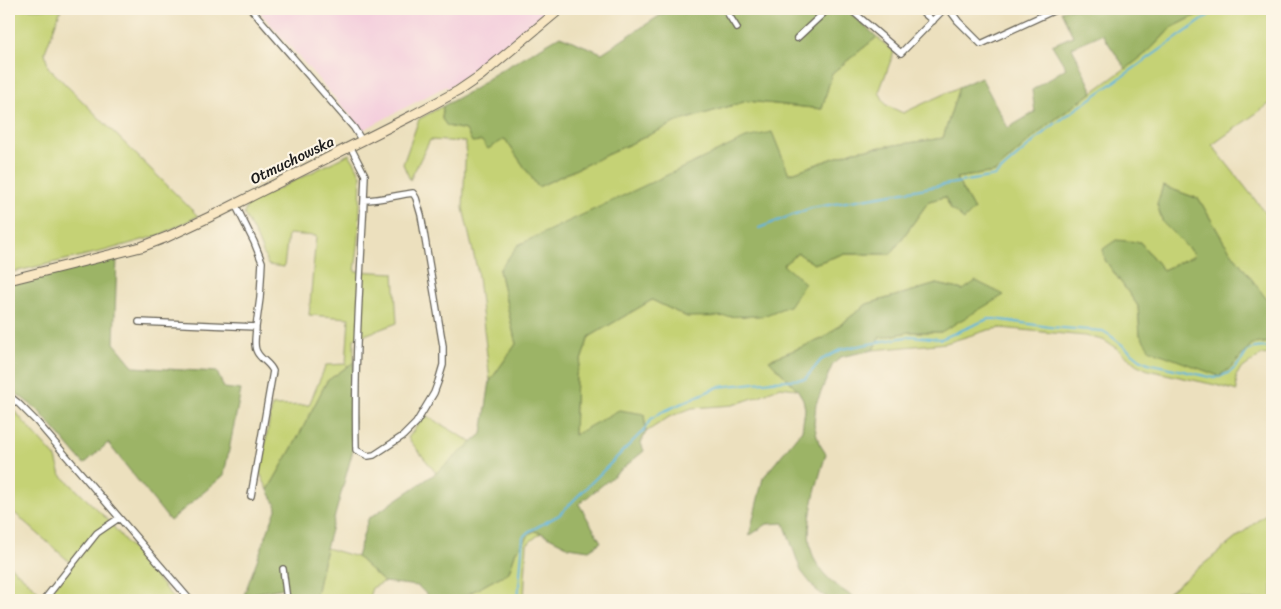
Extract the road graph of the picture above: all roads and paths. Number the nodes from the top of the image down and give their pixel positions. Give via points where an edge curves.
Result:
1 (251, 9) edge
2 (560, 9) edge
3 (726, 9) edge
4 (828, 9) edge
5 (850, 9) edge
6 (919, 9) edge
7 (944, 9) edge
8 (949, 9) edge
9 (1057, 9) edge
10 (933, 21) junction
11 (737, 28) dead end
12 (797, 38) dead end
13 (362, 141) junction
14 (350, 146) junction
15 (364, 200) junction
16 (235, 204) junction
17 (9, 280) edge
18 (139, 322) dead end
19 (256, 327) junction
20 (9, 396) edge
21 (251, 496) dead end
22 (119, 518) junction
23 (283, 569) dead end
24 (44, 600) edge
25 (190, 600) edge
26 (288, 600) edge

1 - 13 street
2 - 13 main road, Otmuchowska via 480,76
3 - 11 street
4 - 12 street
5 - 10 street via 901,54
6 - 10 street
7 - 10 street
8 - 9 street via 981,44
13 - 14 main road, Otmuchowska
14 - 15 street via 364,175
14 - 16 main road, Otmuchowska
15 - 15 street via 355,420 356,450 368,456 402,436 416,423 438,382 443,346 416,198 413,193
16 - 17 main road, Otmuchowska via 154,242
16 - 19 street via 262,262
18 - 19 street
19 - 21 street via 256,352 273,371
20 - 22 street via 37,422
22 - 24 street via 98,533
22 - 25 street
23 - 26 street

